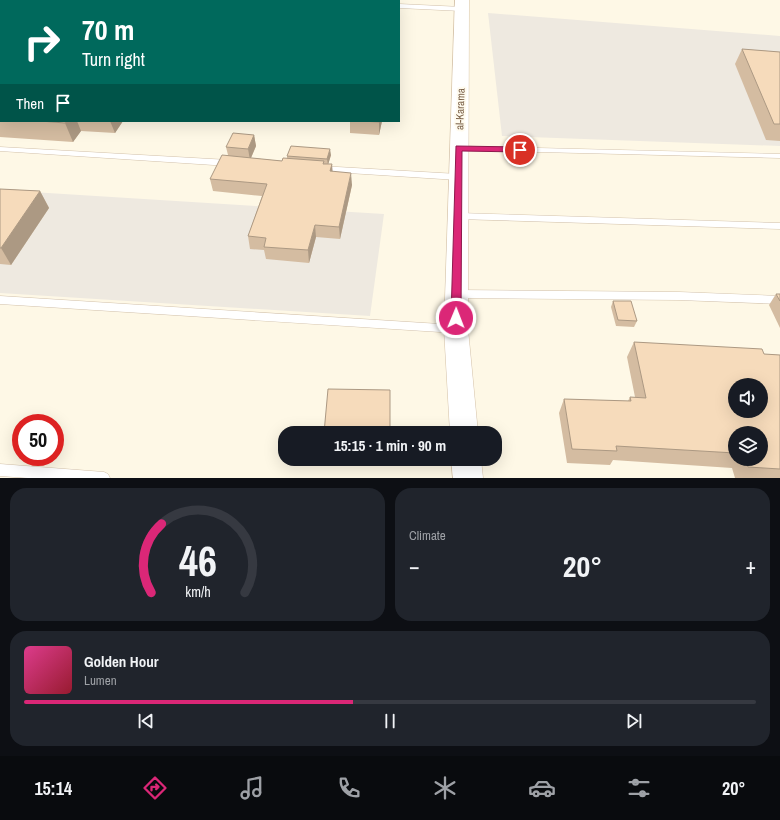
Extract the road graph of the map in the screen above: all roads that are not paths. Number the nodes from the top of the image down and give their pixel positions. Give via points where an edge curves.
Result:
1 (462, 4) edge
2 (400, 6) edge
3 (458, 148) junction
4 (0, 149) edge
5 (780, 156) edge
6 (237, 164) edge
7 (308, 168) edge
8 (458, 177) junction
9 (457, 216) junction
10 (780, 226) edge
11 (456, 294) junction
12 (0, 300) edge
13 (780, 300) edge
14 (456, 329) junction
15 (463, 426) edge
16 (467, 466) edge
17 (0, 470) edge
18 (104, 478) edge
19 (468, 478) edge

1 - 2 lane
1 - 3 main road, al-Karama
3 - 5 lane
3 - 8 main road, al-Karama
4 - 6 lane
7 - 8 lane
8 - 9 main road, al-Karama
9 - 10 lane
9 - 11 main road, al-Karama
11 - 13 lane via 679,296
11 - 14 main road, al-Karama
12 - 14 lane
14 - 15 main road, al-Karama
16 - 19 main road
17 - 18 lane

